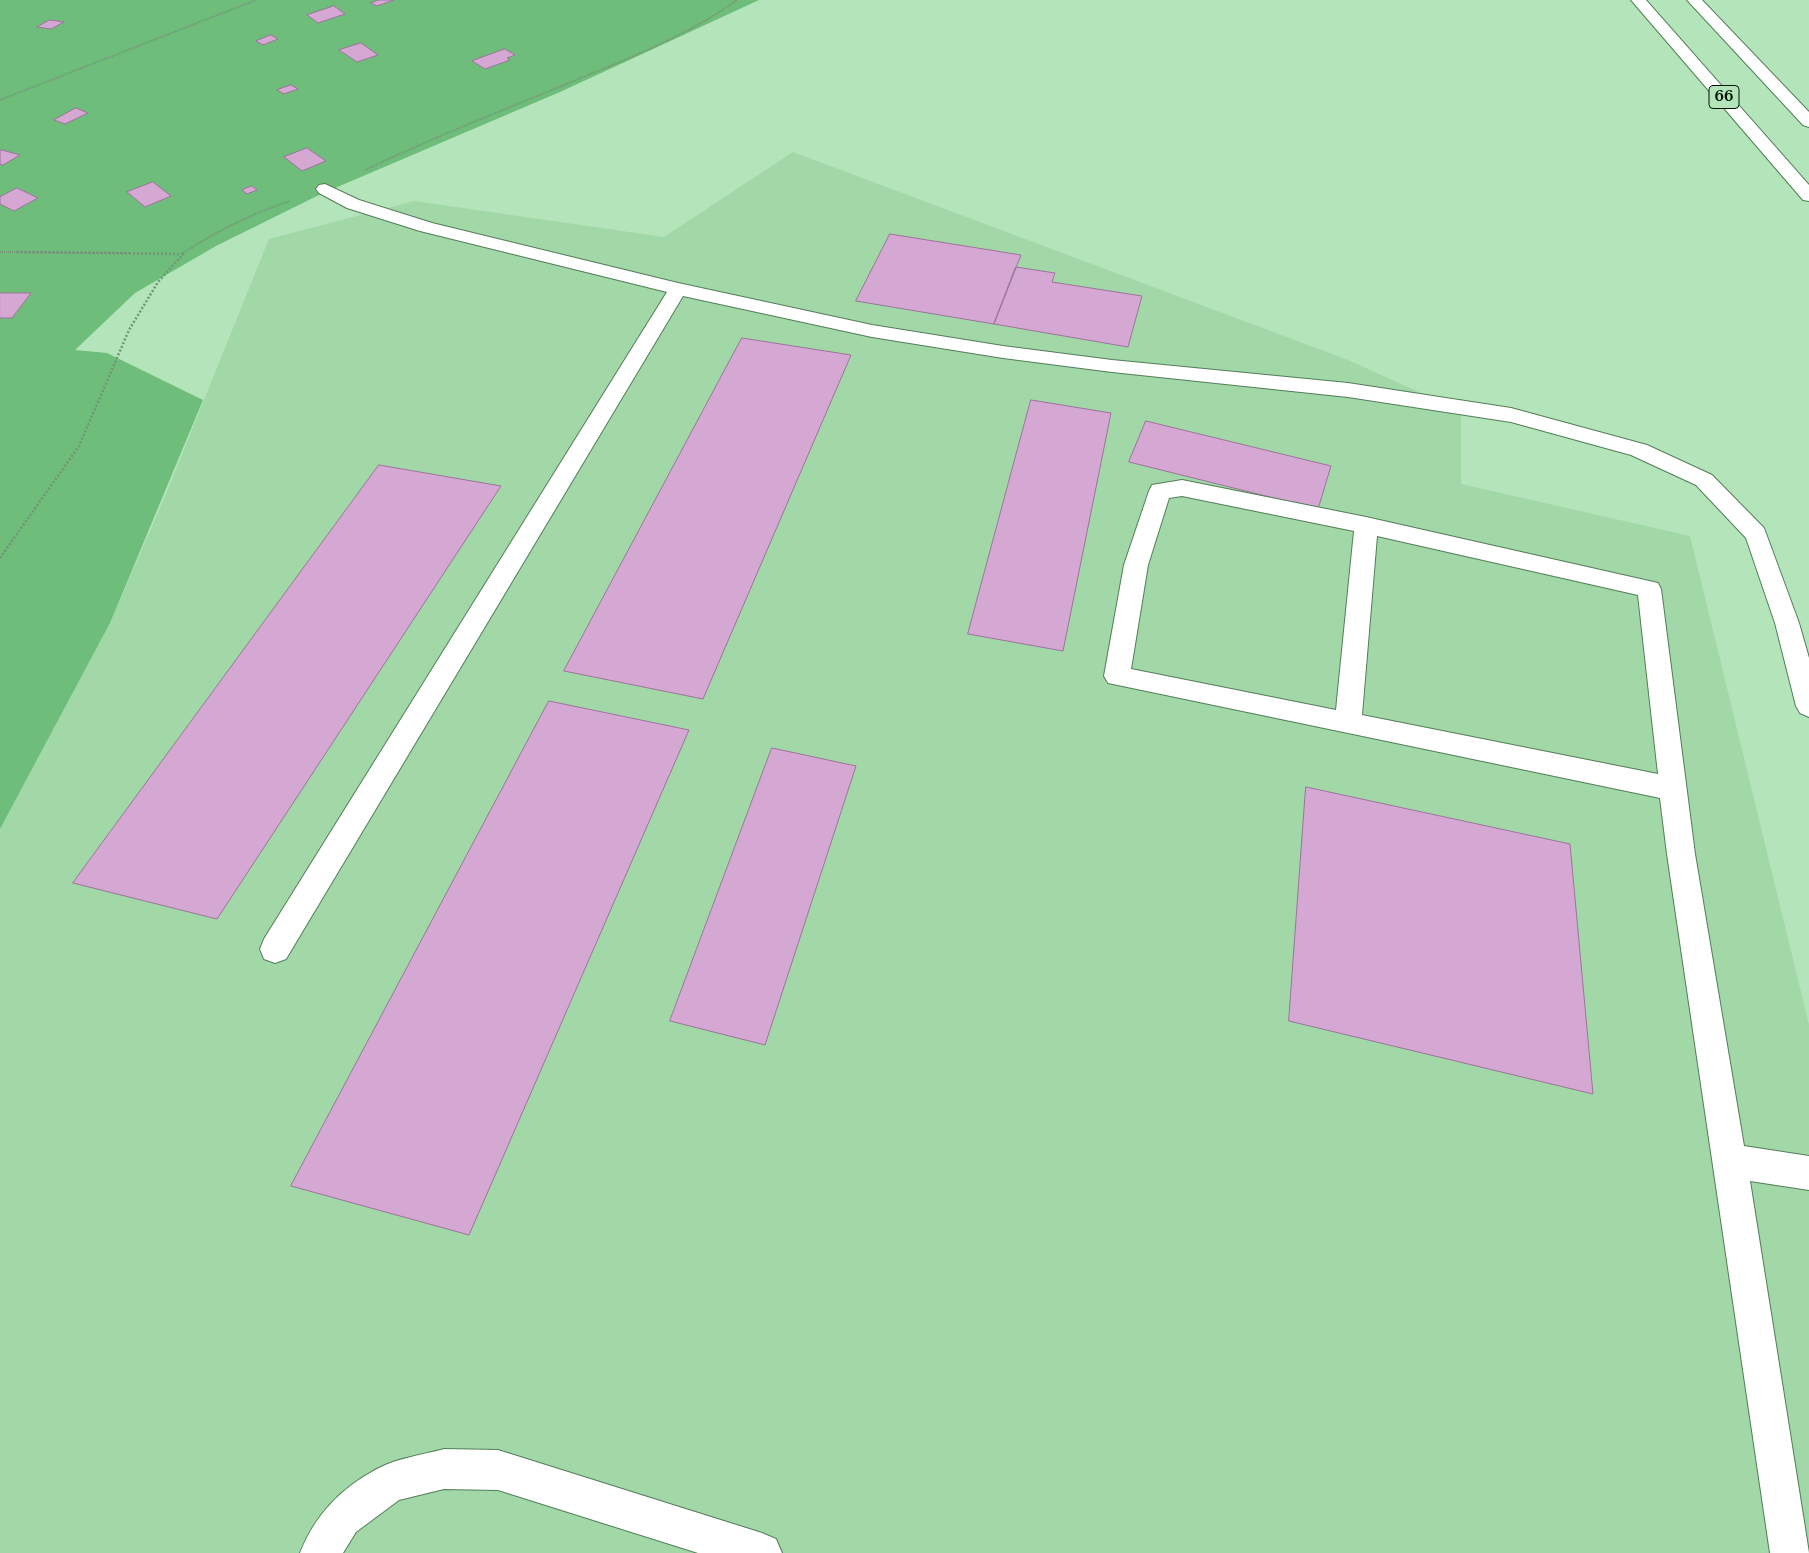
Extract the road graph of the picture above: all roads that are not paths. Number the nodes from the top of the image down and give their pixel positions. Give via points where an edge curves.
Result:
1 (1638, 0) edge
2 (1694, 0) edge
3 (1809, 122) edge
4 (325, 189) road end
5 (1809, 196) edge
6 (678, 289) junction
7 (1366, 525) junction
8 (1809, 706) edge
9 (1348, 723) junction
10 (1673, 789) junction
11 (275, 949) dead end
12 (1730, 1161) junction
13 (1809, 1173) edge
14 (320, 1553) edge
15 (762, 1553) edge
16 (1790, 1553) edge

1 - 5 main road, 66
2 - 3 main road
4 - 6 main road via 353,204 426,227
6 - 8 main road via 872,331 1003,352 1348,390 1511,416 1639,450 1704,480 1756,534 1787,622
6 - 11 main road
7 - 9 main road
7 - 9 main road via 1182,488 1160,491 1136,565 1117,676
7 - 10 main road via 1649,589
9 - 10 main road
10 - 12 main road
12 - 13 main road
12 - 16 main road
14 - 15 main road via 342,1518 390,1483 444,1469 498,1470

